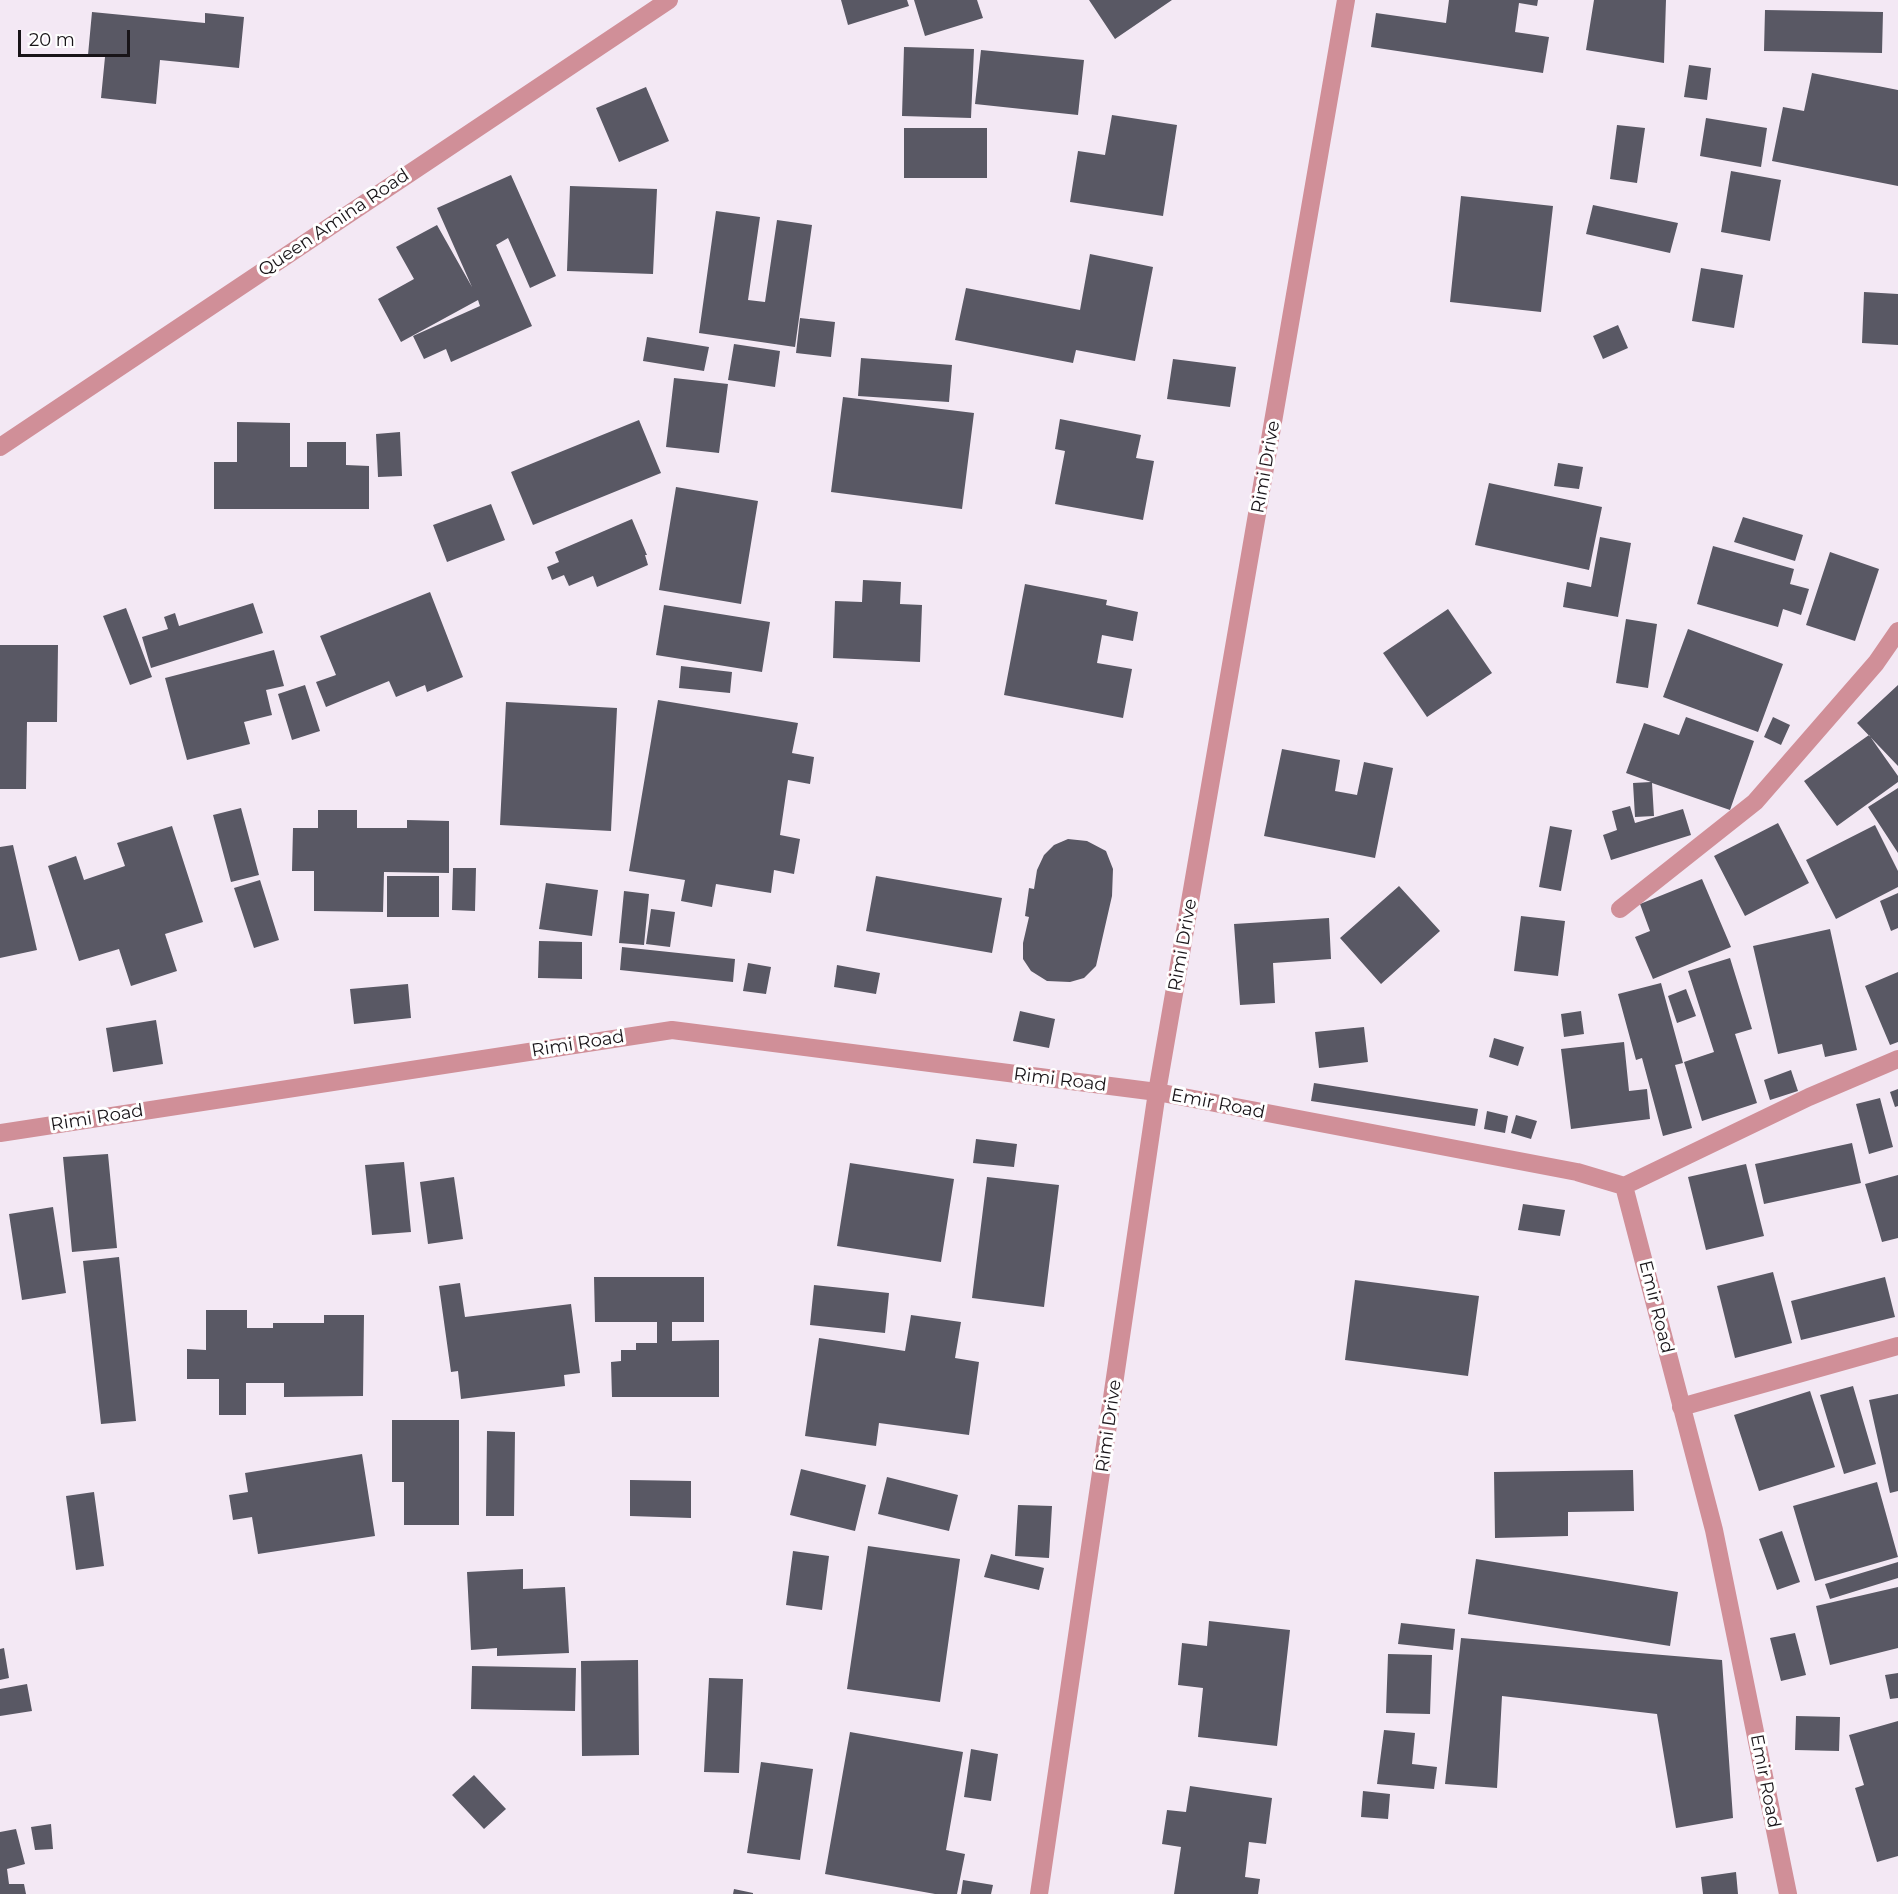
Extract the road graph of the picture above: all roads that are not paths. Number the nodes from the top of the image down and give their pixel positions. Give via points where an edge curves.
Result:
1 (669, 0) edge
2 (1346, 0) edge
3 (0, 447) edge
4 (1898, 631) edge
5 (1620, 909) dead end
6 (1898, 1059) edge
7 (1157, 1092) junction
8 (0, 1133) edge
9 (1624, 1186) junction
10 (1898, 1347) edge
11 (1681, 1407) junction
12 (1039, 1894) edge
13 (1788, 1894) edge

1 - 3 street, Queen Amina Road
2 - 7 street, Rimi Drive
4 - 5 street via 1876,663 1755,802
6 - 9 street
7 - 8 street, Rimi Road via 672,1030
7 - 9 street, Emir Road via 1577,1172
7 - 12 street, Rimi Drive
9 - 11 street, Emir Road
10 - 11 street
11 - 13 street, Emir Road via 1714,1530

